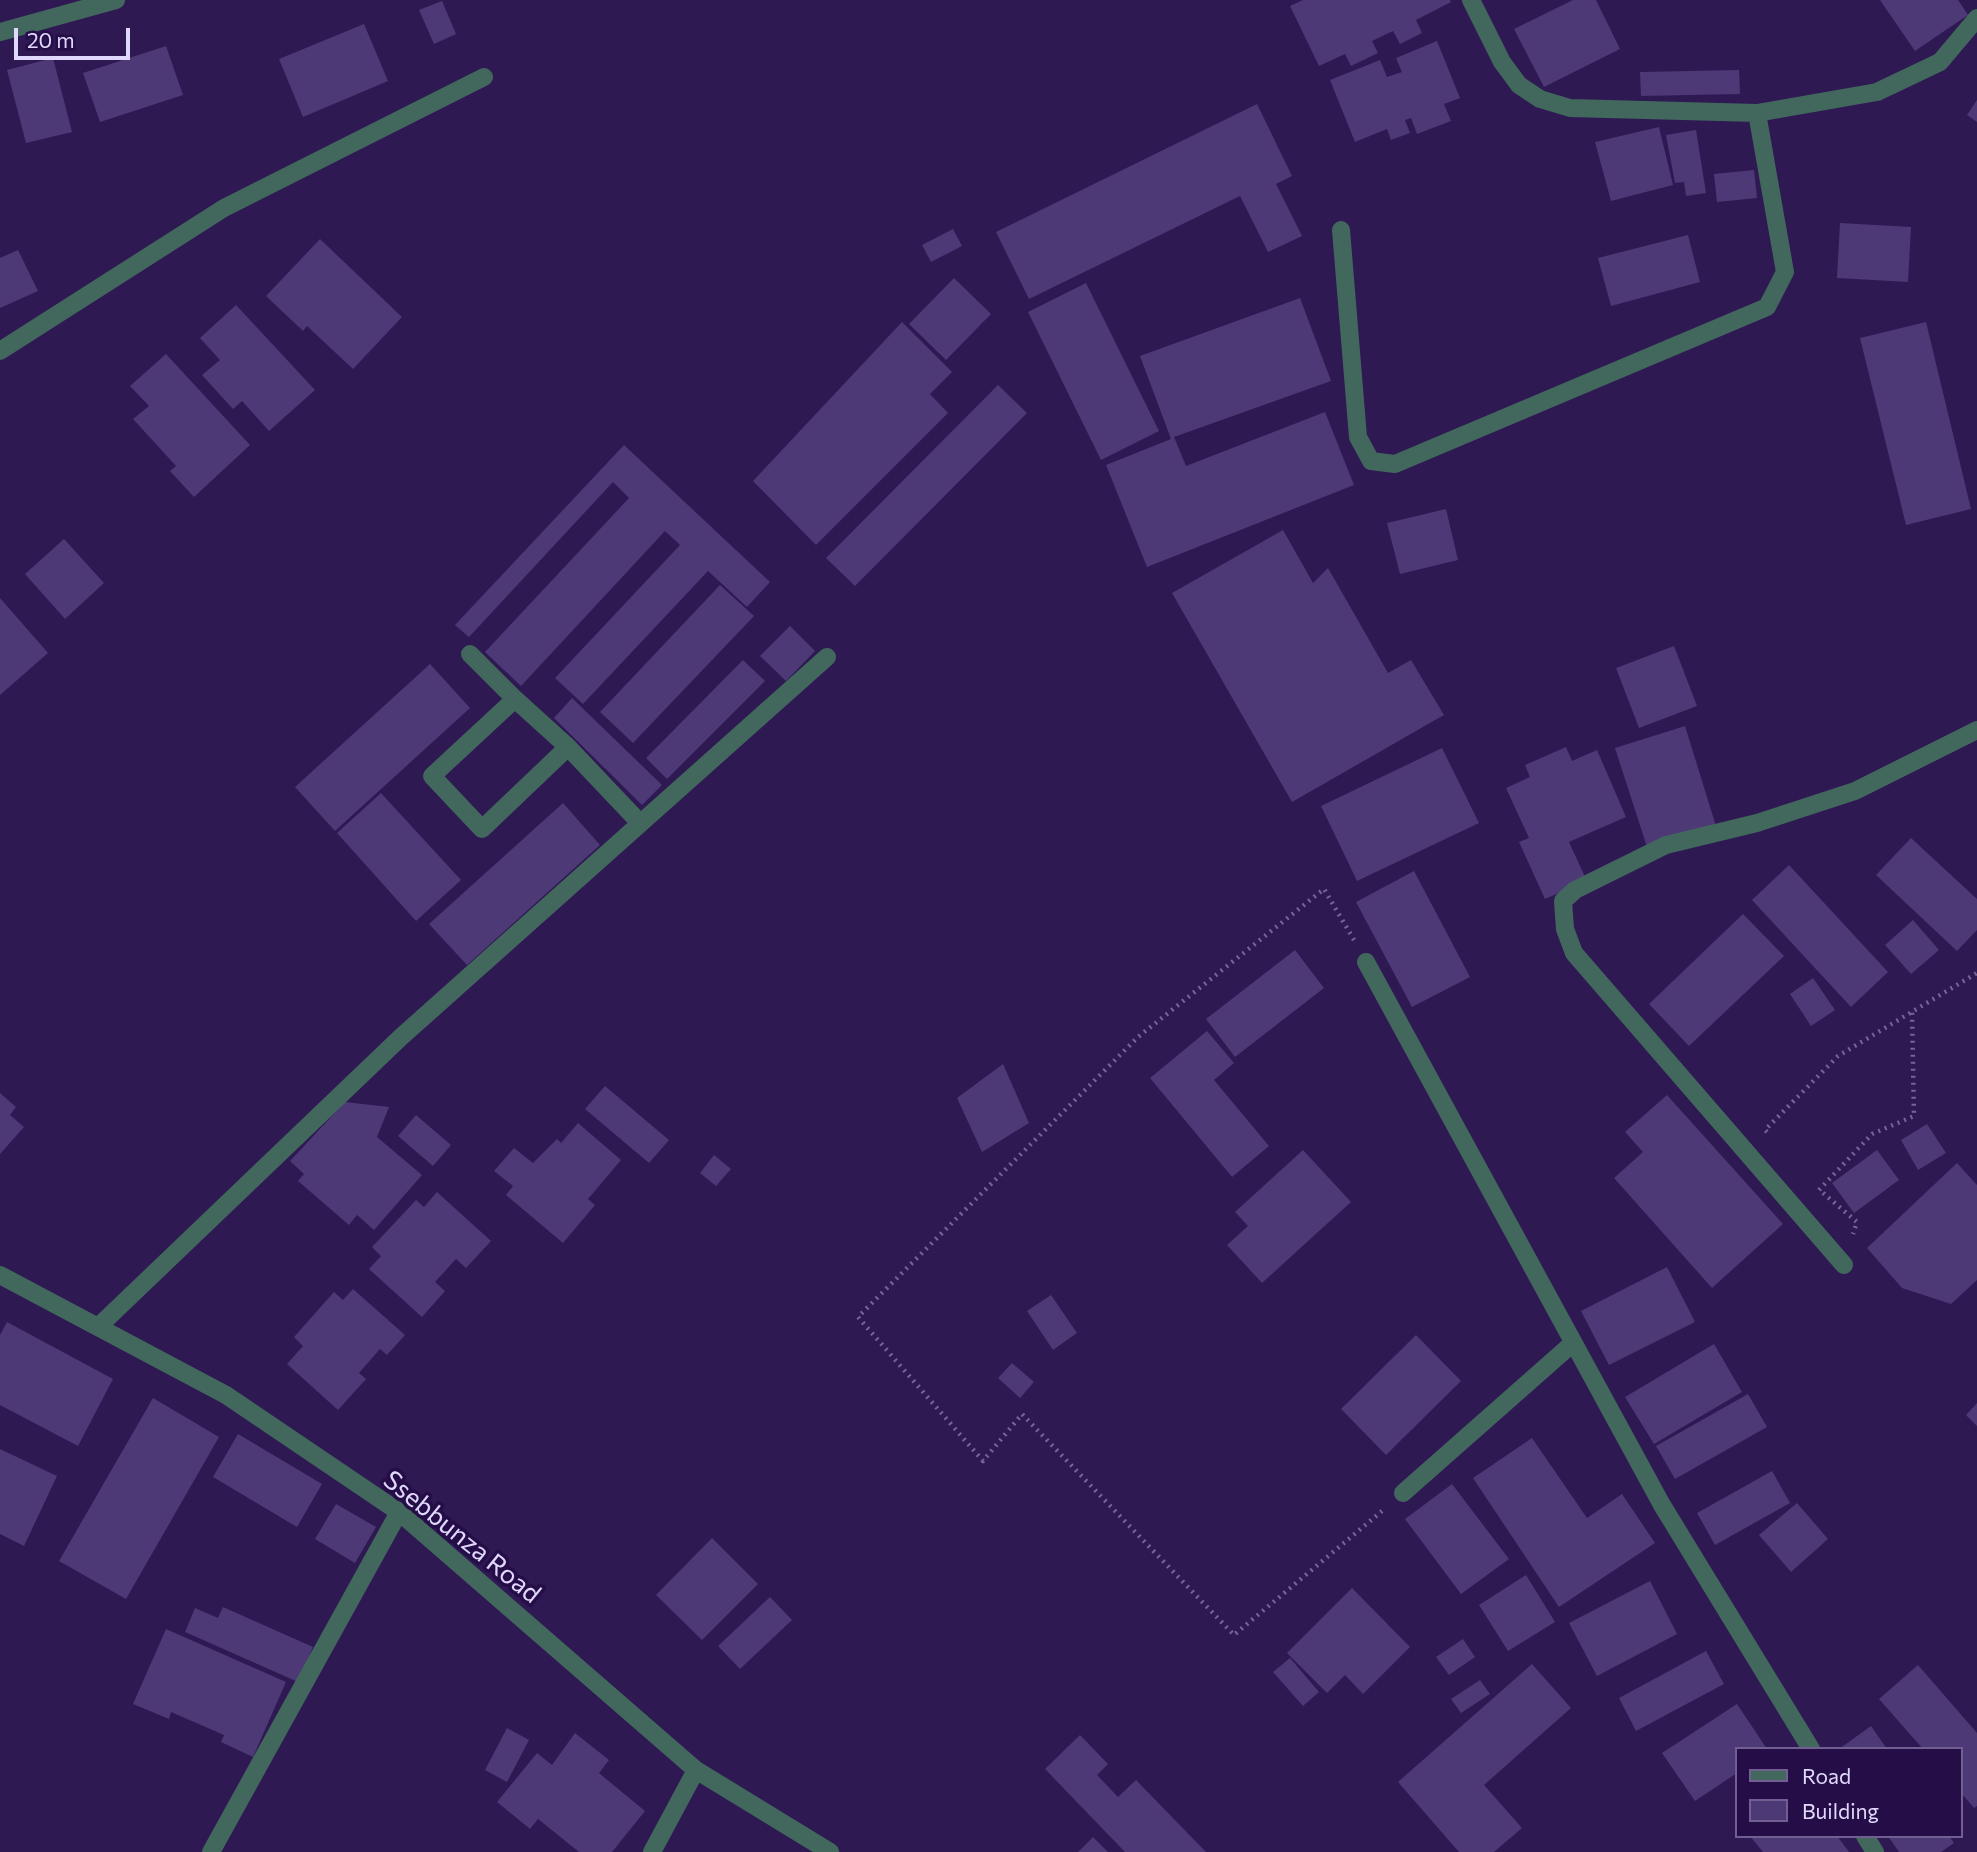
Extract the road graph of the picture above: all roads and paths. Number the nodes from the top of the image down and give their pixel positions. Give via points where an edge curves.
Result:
1 (116, 0) edge
2 (1471, 0) edge
3 (1977, 18) edge
4 (5, 31) edge
5 (484, 76) dead end
6 (1757, 113) junction
7 (1342, 230) dead end
8 (0, 351) edge
9 (470, 654) dead end
10 (827, 657) dead end
11 (515, 699) junction
12 (1977, 730) edge
13 (568, 747) junction
14 (639, 823) junction
15 (1366, 962) joint
16 (1977, 973) edge
17 (1912, 1012) junction
18 (1774, 1140) dead end
19 (1810, 1180) dead end
20 (1819, 1190) junction
21 (1844, 1265) joint
22 (0, 1275) edge
23 (99, 1326) junction
24 (1573, 1343) junction
25 (1403, 1493) joint
26 (399, 1512) junction
27 (1810, 1747) edge
28 (696, 1770) junction
29 (211, 1852) edge
30 (652, 1852) edge
31 (830, 1852) edge

1 - 4 street
2 - 6 street via 1502,62 1519,85 1540,99 1570,108
3 - 6 street via 1940,62 1877,92
5 - 8 street via 224,208
6 - 7 street via 1785,272 1767,307 1395,464 1371,461 1357,437
9 - 11 street
10 - 14 street
11 - 13 street
11 - 13 street via 432,776 482,829
12 - 21 street via 1855,791 1757,823 1666,845 1575,890 1563,901 1565,929 1574,953
13 - 14 street
14 - 23 street via 401,1037
15 - 24 street
15 - 25 path via 1324,889 1138,1037 858,1317 983,1461 1021,1414 1234,1635
16 - 17 path
17 - 18 path via 1838,1056 1765,1130
17 - 20 path via 1914,1116 1872,1134
19 - 20 path
20 - 21 path via 1857,1222
22 - 23 street, Ssebbunza Road
23 - 26 street, Ssebbunza Road via 226,1395
24 - 25 street
24 - 27 street via 1662,1504
26 - 28 street, Ssebbunza Road
26 - 29 street
28 - 30 street
28 - 31 street, Ssebbunza Road

